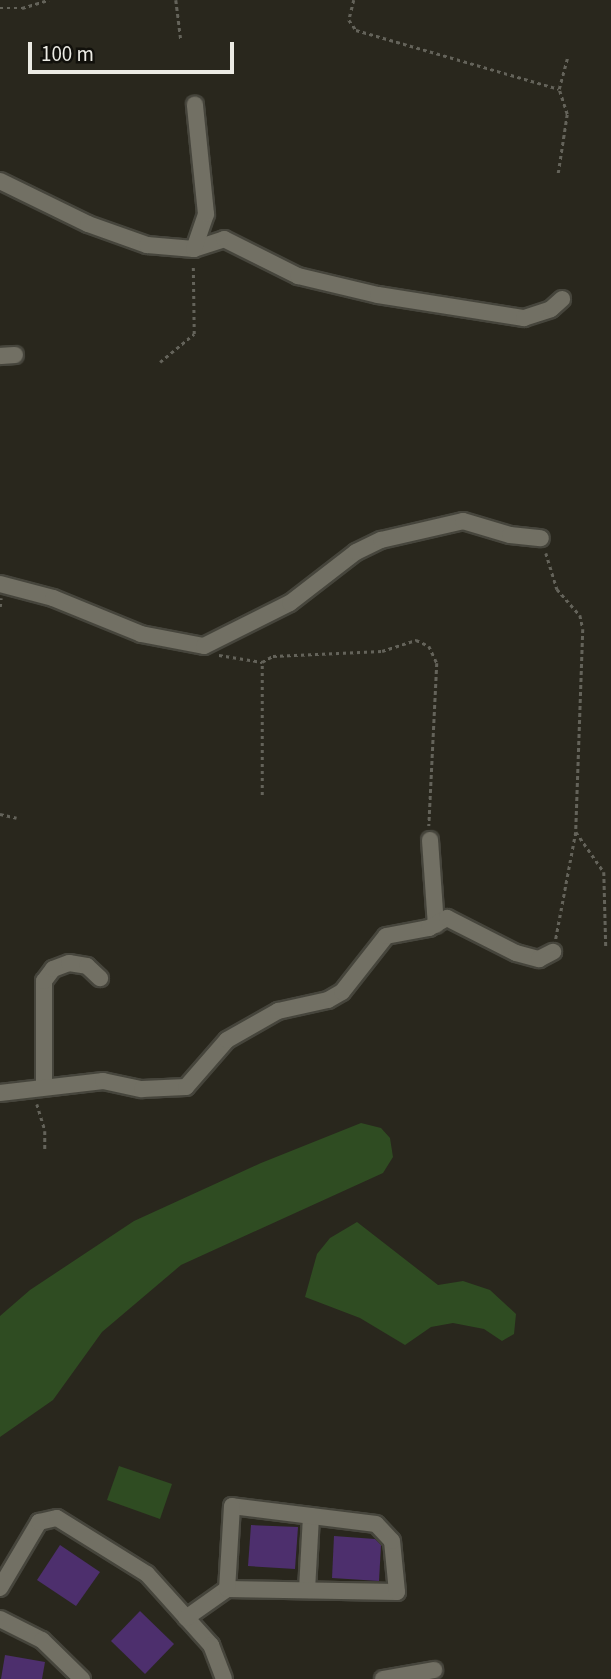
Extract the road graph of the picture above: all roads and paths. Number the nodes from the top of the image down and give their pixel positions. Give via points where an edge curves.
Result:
1 (49, 0) edge
2 (176, 0) edge
3 (354, 0) edge
4 (0, 8) edge
5 (181, 40) dead end
6 (568, 55) dead end
7 (559, 89) junction
8 (195, 105) dead end
9 (558, 173) dead end
10 (0, 181) edge
11 (194, 249) junction
12 (562, 299) dead end
13 (160, 362) dead end
14 (541, 538) joint
15 (0, 583) edge
16 (211, 645) junction
17 (262, 662) junction
18 (262, 795) dead end
19 (0, 814) edge
20 (17, 818) dead end
21 (576, 832) junction
22 (430, 840) joint
23 (436, 925) junction
24 (606, 946) dead end
25 (553, 952) joint
26 (100, 978) dead end
27 (41, 1085) junction
28 (0, 1093) edge
29 (45, 1151) dead end
30 (311, 1516) junction
31 (0, 1588) edge
32 (228, 1589) junction
33 (307, 1590) junction
34 (186, 1618) junction
35 (0, 1619) edge
36 (434, 1670) dead end
37 (82, 1679) edge
38 (224, 1679) edge
39 (383, 1679) edge

1 - 4 path
2 - 5 path
3 - 7 path via 349,20 356,30
6 - 7 path
7 - 9 path via 567,114
8 - 11 street via 206,214
10 - 11 street via 88,224 147,245
11 - 12 street via 224,239 298,276 495,317 538,315
11 - 13 path via 194,334
14 - 16 street via 510,536 463,520 381,540 356,552 290,603
14 - 21 path via 557,589 583,622
15 - 16 street via 54,598 141,634
16 - 17 path via 225,659
17 - 18 path
17 - 22 path via 273,656 382,651 416,640 429,646 437,663
19 - 20 path
21 - 24 path via 604,872
21 - 25 path
22 - 23 street
23 - 25 street via 453,918 516,953 540,959
23 - 27 street via 386,936 342,992 328,1000 278,1011 227,1040 186,1087 142,1089 103,1081
26 - 27 street via 87,966 69,963 53,969 44,981
27 - 28 street
27 - 29 path
30 - 32 street via 232,1506
30 - 33 street
30 - 33 street via 382,1528 392,1541 397,1592
31 - 34 street via 39,1522 52,1517 147,1574
32 - 33 street
32 - 34 street
34 - 38 street via 211,1645
35 - 37 street via 42,1640
36 - 39 street

